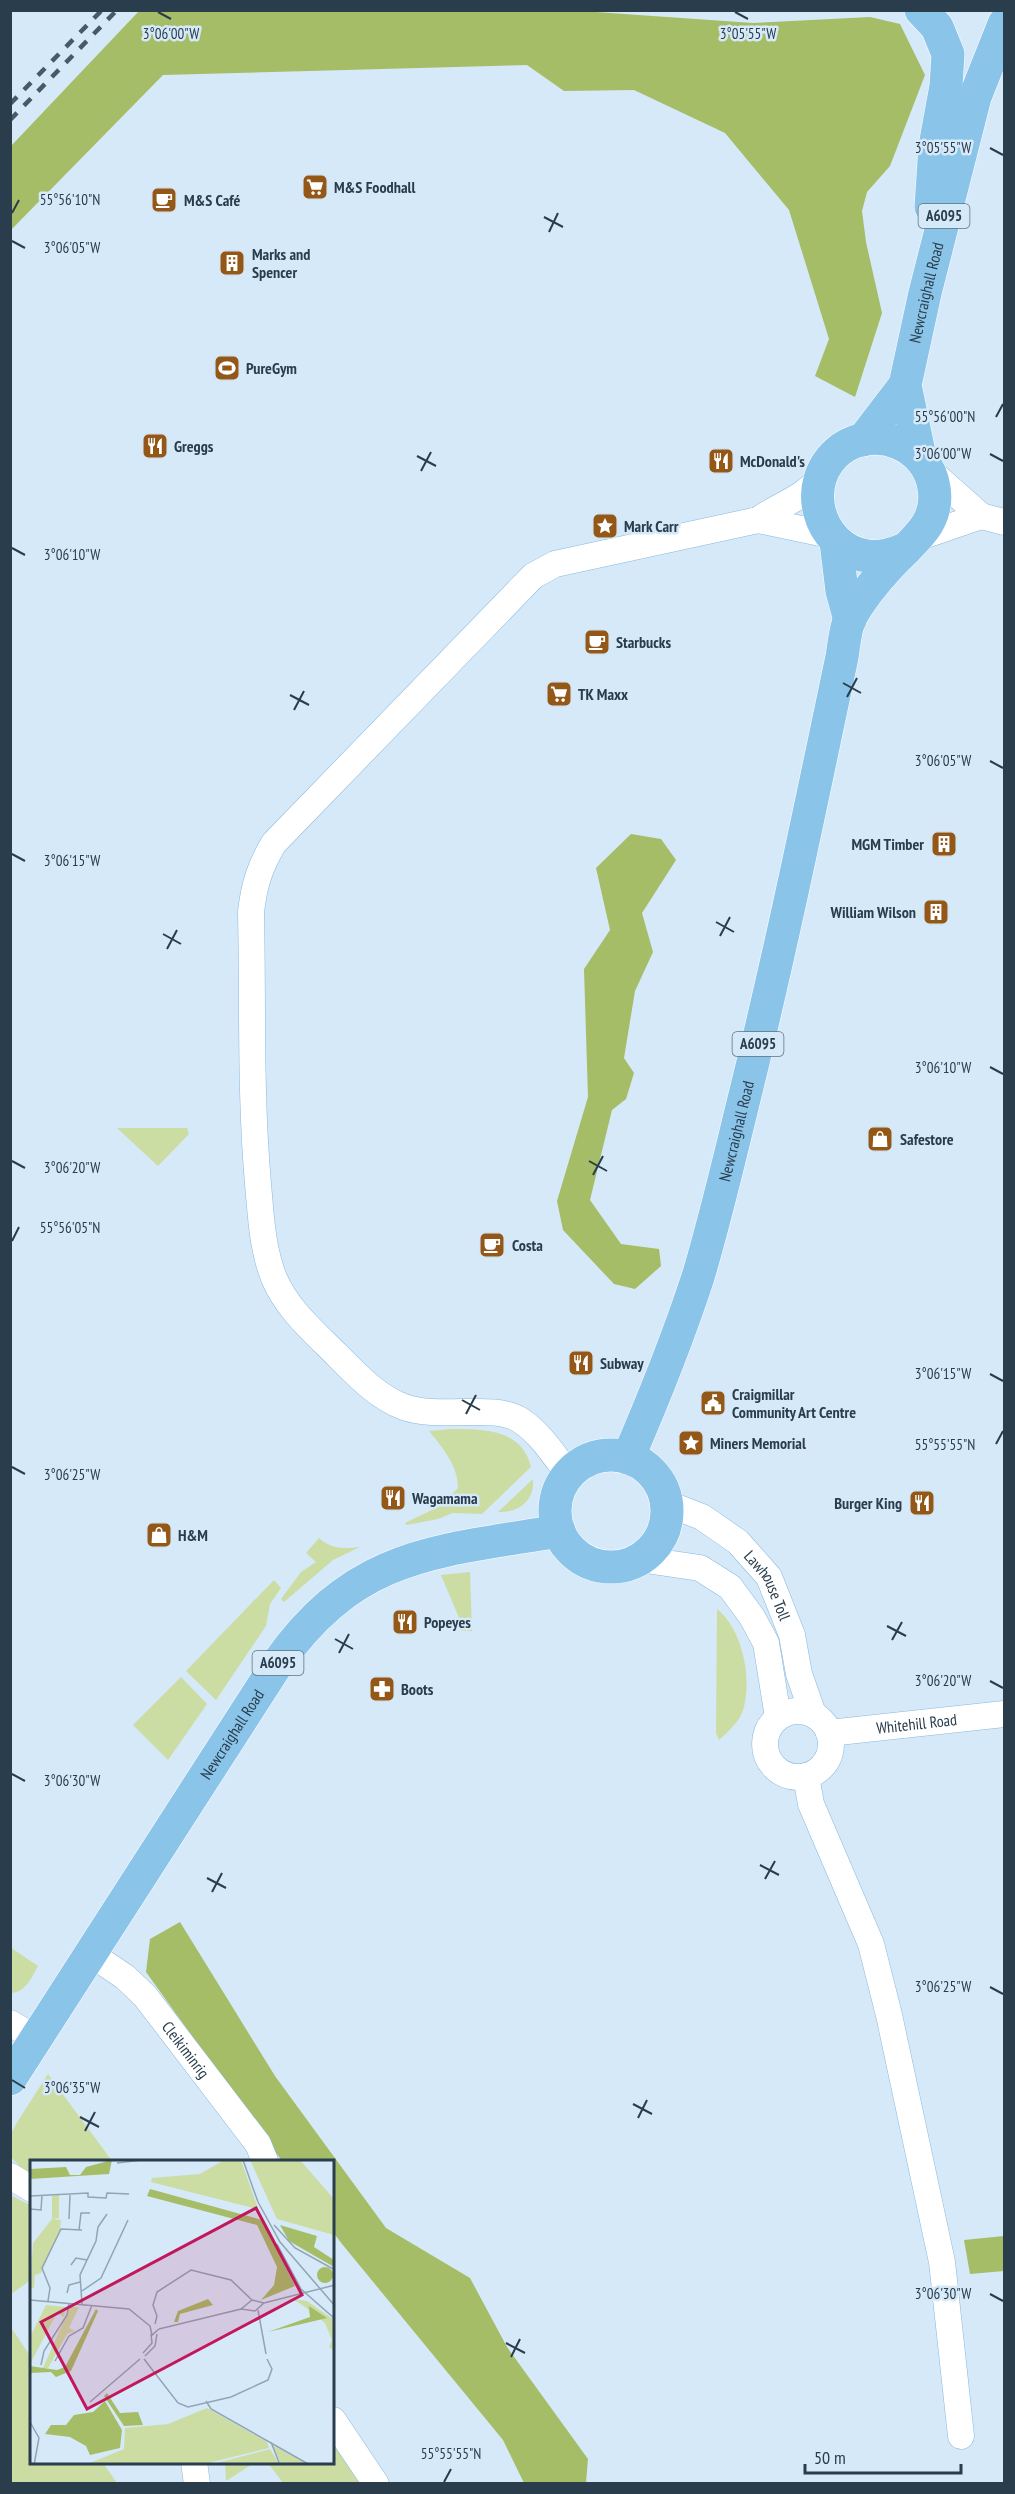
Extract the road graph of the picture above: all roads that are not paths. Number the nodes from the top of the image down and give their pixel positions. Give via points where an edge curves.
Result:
1 (921, 10) edge
2 (986, 10) edge
3 (1005, 24) edge
4 (1005, 57) edge
5 (975, 97) junction
6 (963, 140) junction
7 (925, 292) junction
8 (905, 386) junction
9 (863, 440) junction
10 (924, 463) junction
11 (819, 479) junction
12 (993, 519) edge
13 (758, 520) junction
14 (833, 539) junction
15 (913, 543) junction
16 (850, 620) junction
17 (628, 1458) junction
18 (568, 1474) junction
19 (666, 1503) junction
20 (559, 1531) junction
21 (639, 1559) junction
22 (813, 1714) junction
23 (1005, 1714) edge
24 (777, 1717) junction
25 (829, 1733) junction
26 (806, 1776) junction
27 (92, 1954) junction
28 (24, 2031) edge
29 (10, 2079) edge
30 (265, 2160) edge
31 (10, 2176) edge
32 (30, 2188) edge
33 (334, 2421) edge
34 (962, 2436) dead end
35 (194, 2464) edge
36 (197, 2484) edge
37 (376, 2484) edge

1 - 7 main road via 937,27 948,54 934,155
2 - 5 main road, Newcraighall Road / A6095
3 - 5 main road, Newcraighall Road / A6095
4 - 6 main road
5 - 6 main road, Newcraighall Road / A6095
6 - 7 main road, Newcraighall Road / A6095
7 - 8 main road, Newcraighall Road / A6095
8 - 9 main road, Newcraighall Road / A6095
8 - 10 main road, Newcraighall Road / A6095
9 - 10 main road, Newcraighall Road / A6095 via 894,441 908,447
9 - 11 main road, Newcraighall Road / A6095 via 840,450
10 - 12 street
10 - 15 main road, Newcraighall Road / A6095 via 934,486 935,504 930,522
11 - 13 street via 803,495
11 - 14 main road, Newcraighall Road / A6095 via 816,499 820,518
12 - 15 street
13 - 14 street
13 - 18 street via 566,561 533,576 274,843 254,884 251,912 255,1152 263,1242 285,1301 361,1379 388,1400 433,1414 506,1414 536,1433
14 - 15 main road via 852,552 870,557 889,556
14 - 16 main road, Newcraighall Road / A6095
15 - 16 main road, Newcraighall Road / A6095 via 888,567
16 - 17 main road, Newcraighall Road / A6095 via 772,984 712,1230 663,1375
17 - 18 main road via 591,1458
17 - 19 main road via 653,1474
18 - 20 main road via 557,1494 555,1513
19 - 21 main road via 660,1538
19 - 22 street, Lawhouse Toll via 702,1517 738,1542 769,1577 792,1635 799,1674
20 - 21 main road via 579,1557 598,1565 614,1566
20 - 27 main road, Newcraighall Road / A6095 via 416,1557 368,1577 329,1604 278,1664
21 - 24 street, Lawhouse Toll via 700,1568 730,1587 766,1643
22 - 24 street via 795,1711
22 - 25 street, Lawhouse Toll
23 - 25 street, Whitehill Road
24 - 26 street via 766,1732 768,1759 780,1772
25 - 26 street via 829,1755 824,1764
26 - 34 street via 811,1804 871,1944 889,2015 942,2262
27 - 28 main road, Newcraighall Road / A6095
27 - 30 street, Cleikiminrig via 145,1996 258,2144
28 - 29 main road, Newcraighall Road / A6095
31 - 32 street
33 - 37 street
35 - 36 street

